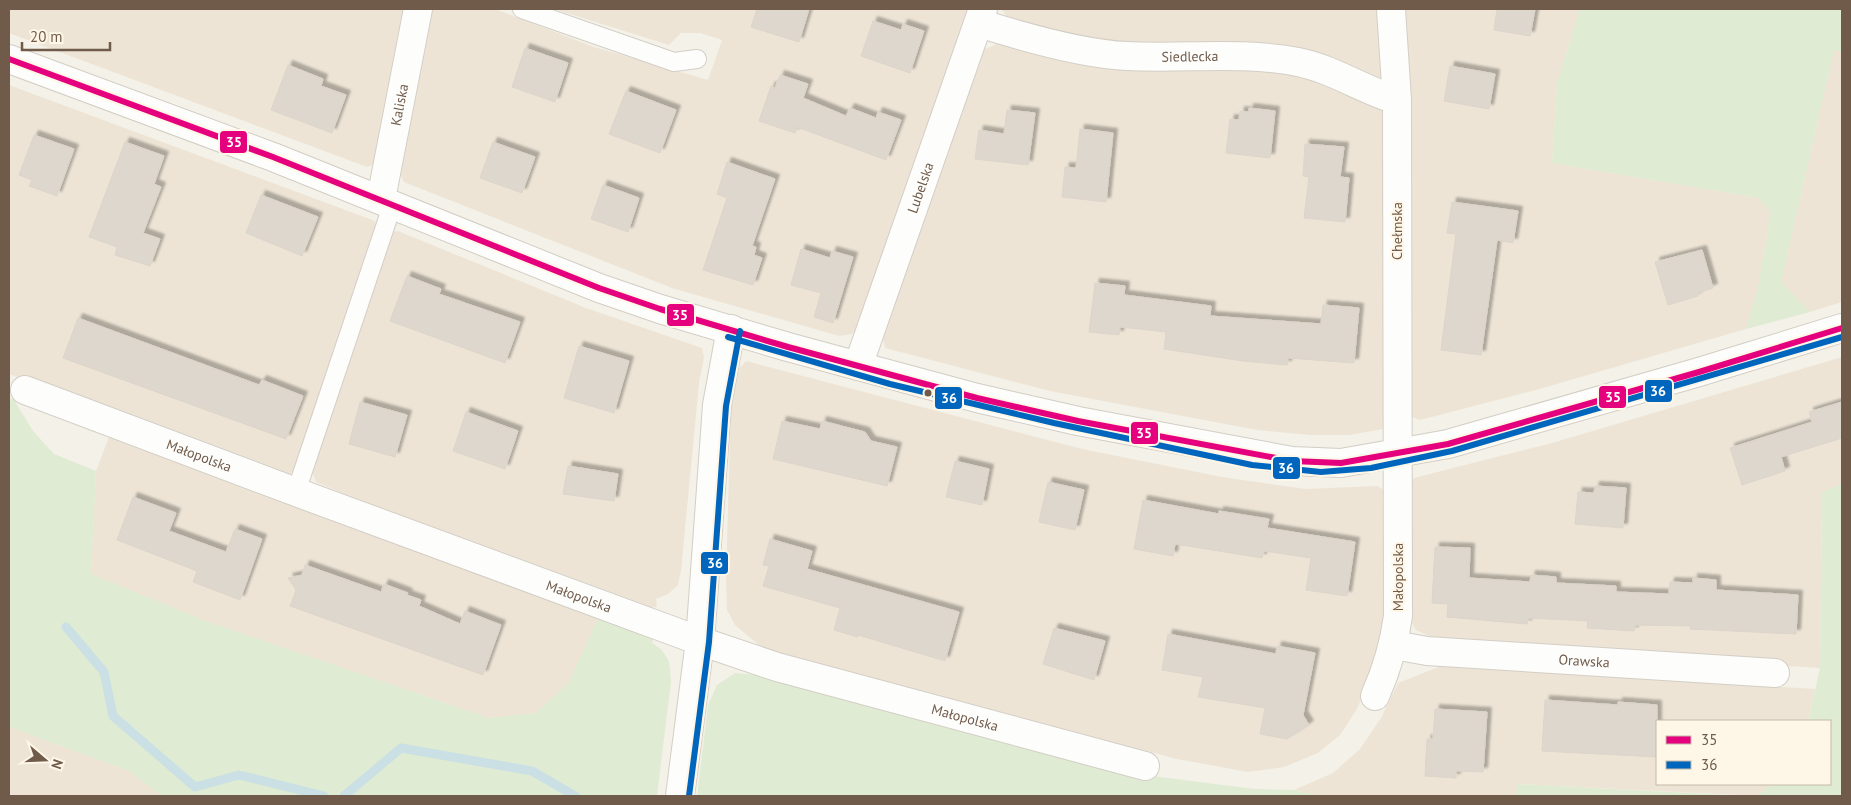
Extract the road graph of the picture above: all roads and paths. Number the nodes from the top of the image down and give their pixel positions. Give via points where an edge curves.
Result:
1 (418, 9) edge
2 (522, 9) edge
3 (1391, 9) edge
4 (981, 16) edge
5 (9, 59) edge
6 (697, 59) dead end
7 (1397, 100) junction
8 (387, 201) junction
9 (1842, 328) edge
10 (731, 330) junction
11 (858, 366) junction
12 (25, 390) dead end
13 (1398, 454) junction
14 (296, 492) junction
15 (700, 641) junction
16 (1394, 646) junction
17 (1775, 672) dead end
18 (1375, 696) dead end
19 (1145, 766) dead end
20 (680, 796) edge

1 - 8 street, Kaliska
2 - 6 lane via 674,62
3 - 7 street, Chełmska
4 - 7 street, Siedlecka via 1009,32 1102,54 1264,58 1299,62 1327,70
4 - 11 street, Lubelska
5 - 8 street
7 - 13 street, Chełmska
8 - 10 street via 600,288
8 - 14 lane
9 - 13 street via 1458,441
10 - 11 street
10 - 15 street via 716,405
11 - 13 street via 1078,421 1292,461 1341,462
12 - 14 street, Małopolska
13 - 16 street, Małopolska via 1398,616
14 - 15 street, Małopolska
15 - 19 street, Małopolska via 778,667
15 - 20 street
16 - 17 street, Orawska via 1427,652
16 - 18 street, Małopolska

